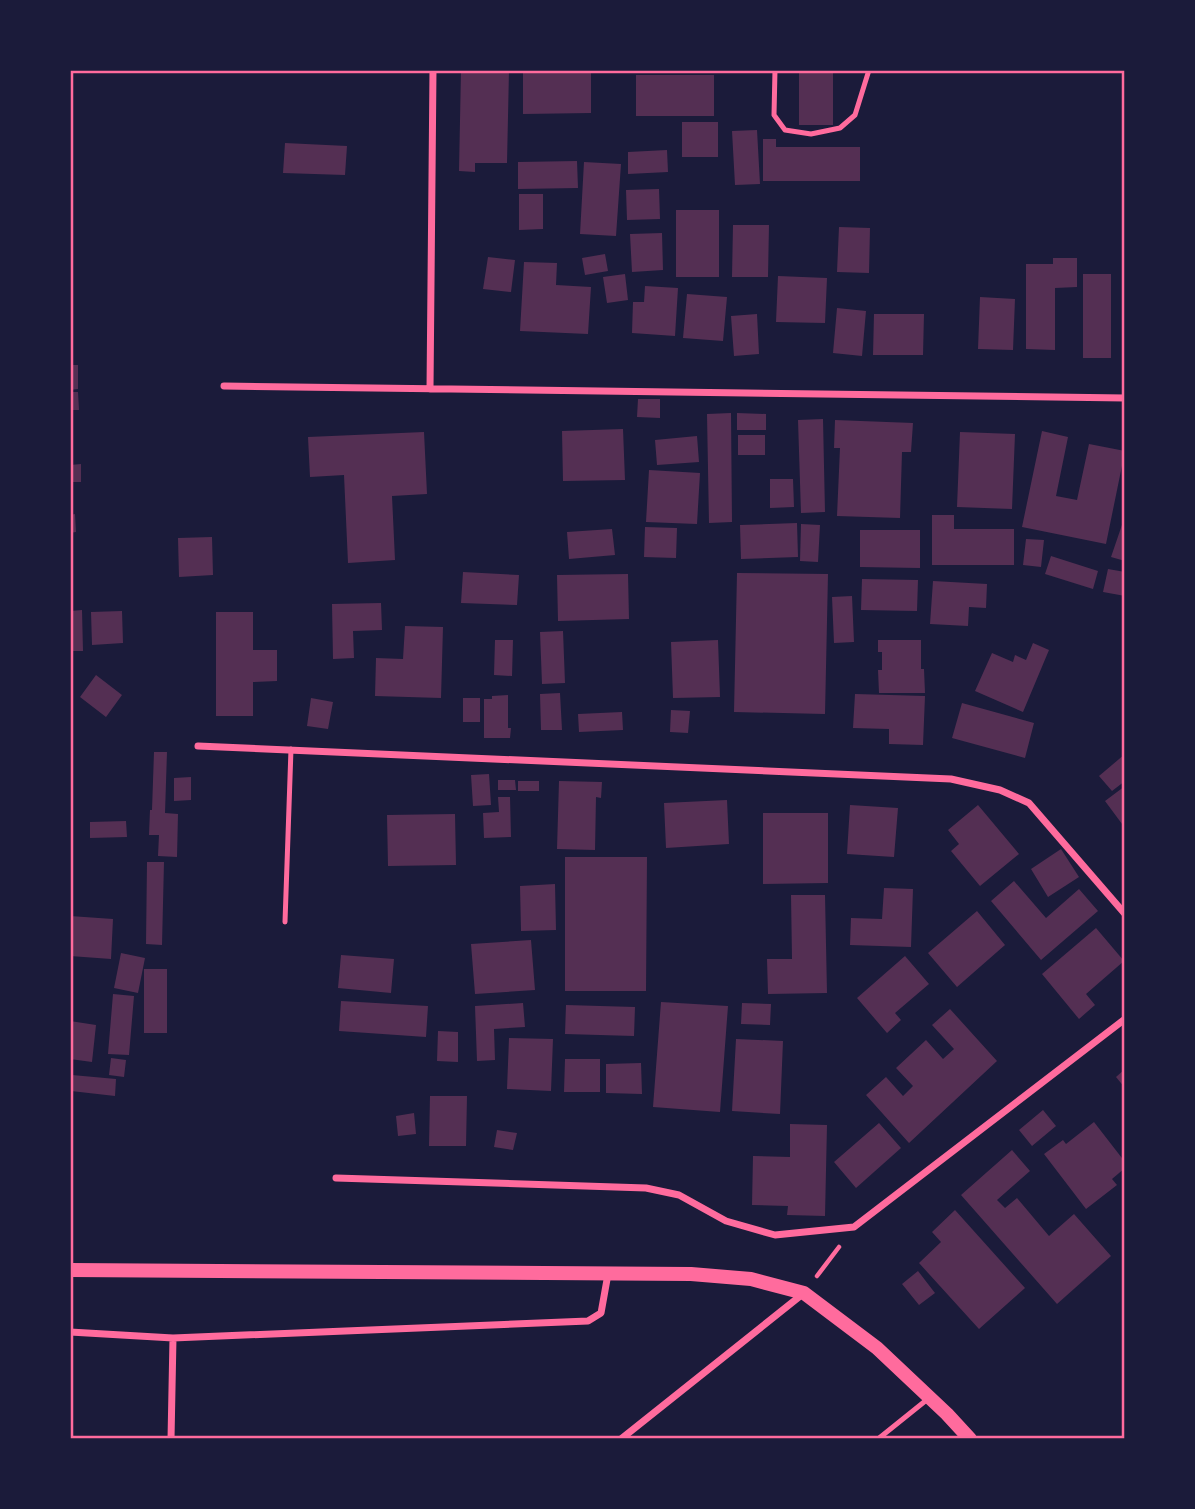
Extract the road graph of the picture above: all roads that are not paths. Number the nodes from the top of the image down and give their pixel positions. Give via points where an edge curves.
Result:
1 (433, 70) edge
2 (775, 70) edge
3 (869, 70) edge
4 (224, 386) dead end
5 (430, 389) junction
6 (1125, 398) edge
7 (198, 746) dead end
8 (291, 749) junction
9 (1125, 914) edge
10 (285, 922) dead end
11 (1125, 1019) edge
12 (337, 1178) dead end
13 (70, 1270) edge
14 (609, 1273) junction
15 (804, 1293) junction
16 (70, 1332) edge
17 (173, 1338) junction
18 (929, 1398) junction
19 (172, 1439) edge
20 (621, 1439) edge
21 (878, 1439) edge
22 (970, 1439) edge

1 - 5 street
2 - 3 lane via 774,115 785,130 811,134 840,128 855,115
4 - 5 street
5 - 6 street
7 - 8 street
8 - 9 street via 951,779 1000,790 1029,803
8 - 10 lane
11 - 12 street via 854,1227 775,1235 726,1221 679,1195 646,1188
13 - 14 main road
14 - 15 main road via 751,1279
14 - 17 street via 601,1314 588,1321
15 - 18 main road via 877,1348
15 - 20 street
16 - 17 street
17 - 19 street
18 - 21 lane
18 - 22 main road

